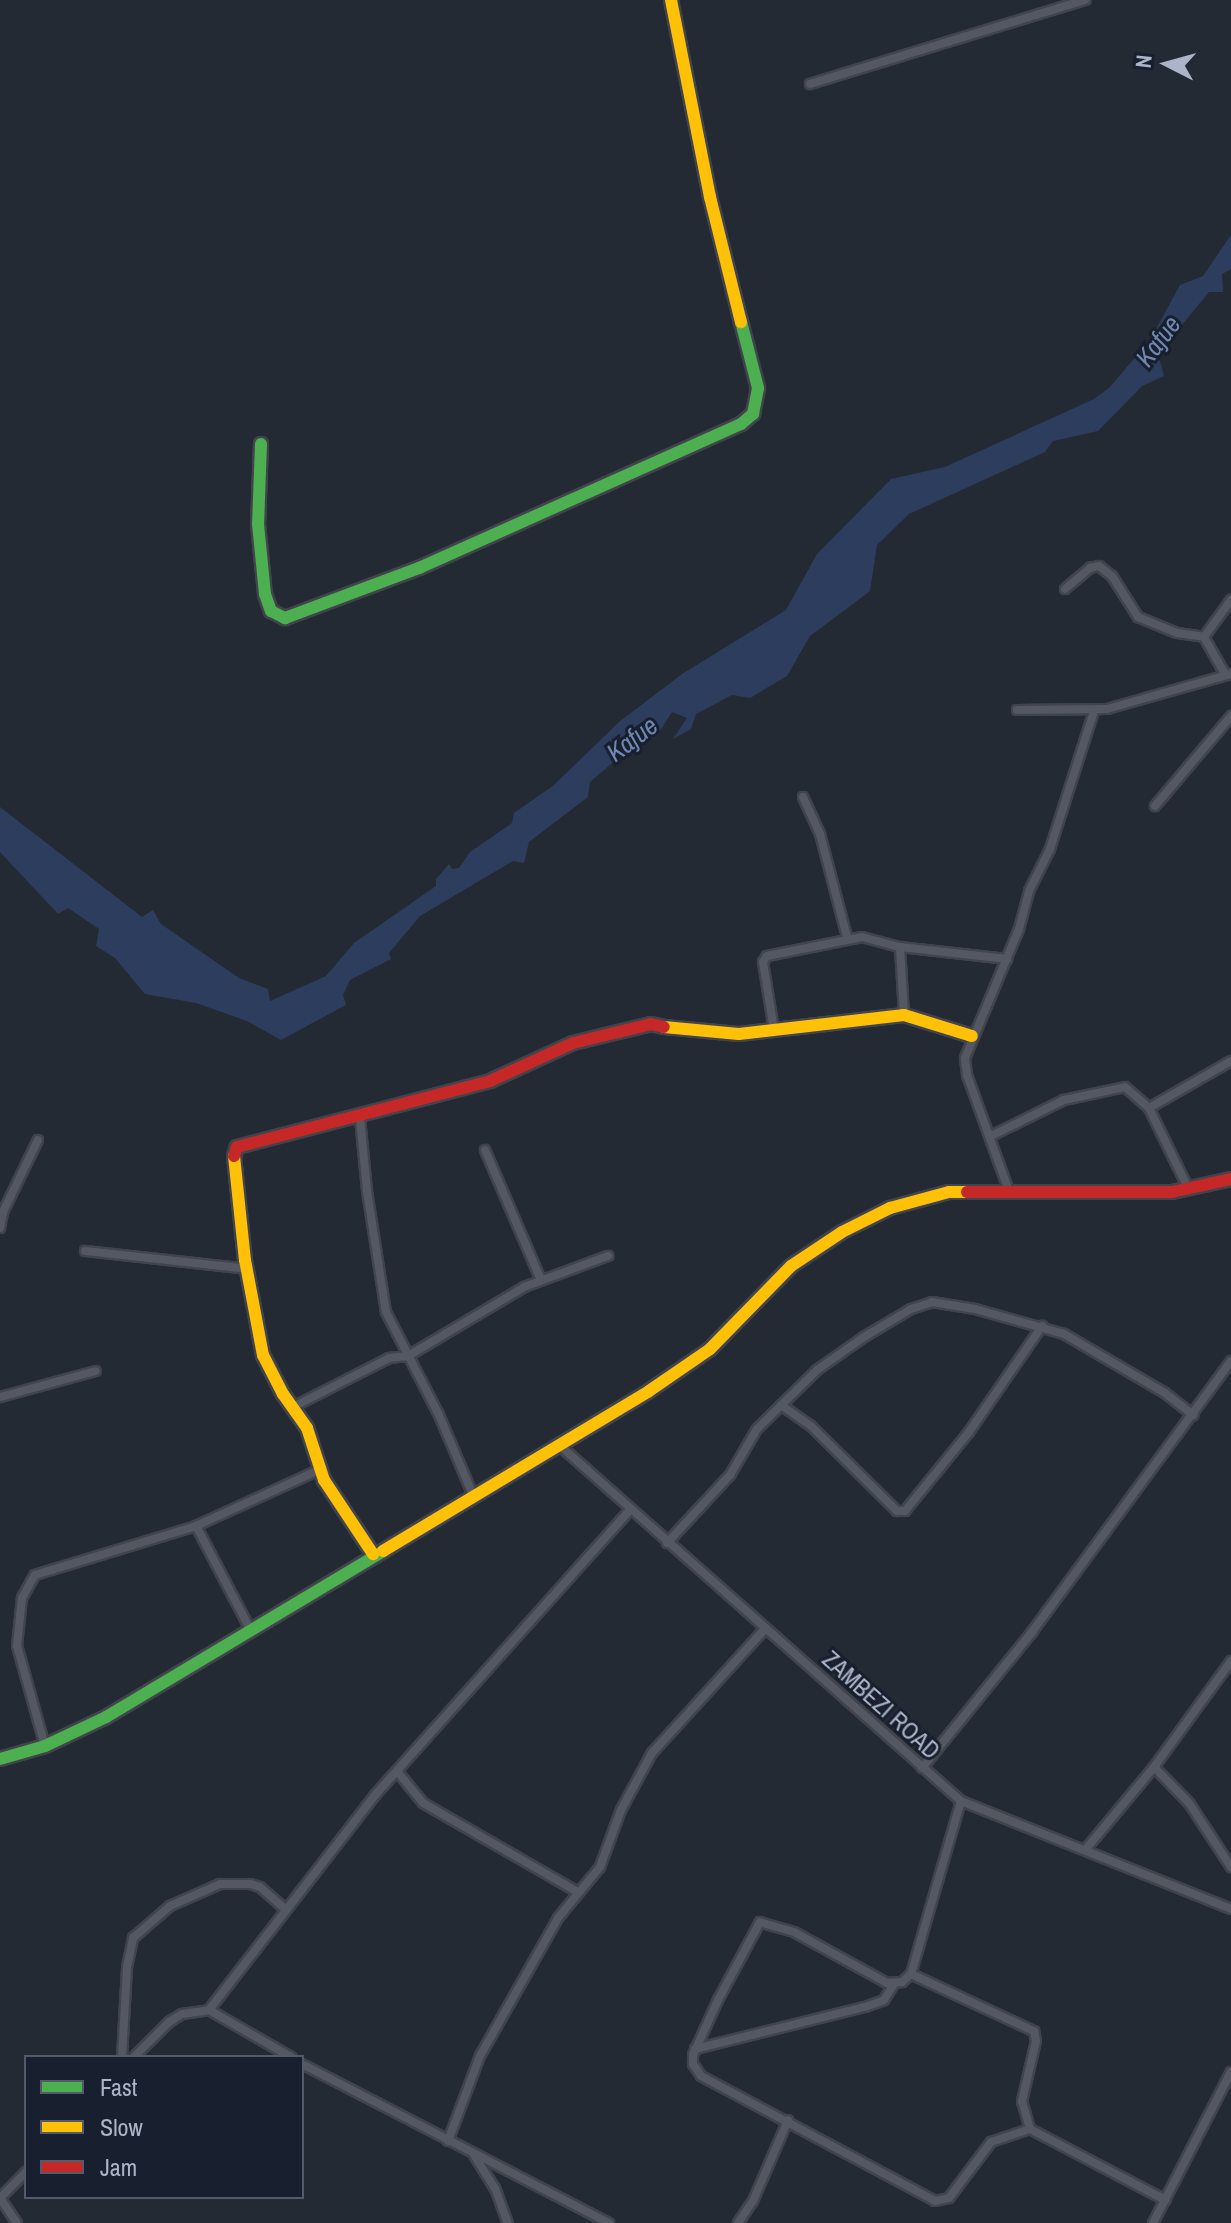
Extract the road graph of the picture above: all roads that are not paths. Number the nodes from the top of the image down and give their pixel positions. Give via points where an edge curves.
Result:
1 (671, 0) edge
2 (1085, 0) edge
3 (810, 84) dead end
4 (261, 444) dead end
5 (1065, 589) dead end
6 (1231, 600) edge
7 (1204, 637) junction
8 (1228, 674) edge
9 (1017, 710) dead end
10 (1094, 711) junction
11 (1231, 716) edge
12 (803, 797) dead end
13 (1155, 806) dead end
14 (847, 937) junction
15 (900, 947) junction
16 (1007, 959) junction
17 (904, 1015) junction
18 (774, 1030) junction
19 (972, 1036) junction
20 (1231, 1061) edge
21 (1149, 1108) junction
22 (360, 1118) junction
23 (991, 1136) junction
24 (38, 1140) dead end
25 (485, 1150) dead end
26 (1231, 1179) edge
27 (1190, 1190) junction
28 (1009, 1191) junction
29 (0, 1228) edge
30 (85, 1251) dead end
31 (608, 1256) dead end
32 (247, 1269) junction
33 (541, 1280) junction
34 (1042, 1326) junction
35 (408, 1356) junction
36 (1231, 1361) edge
37 (96, 1371) dead end
38 (0, 1397) edge
39 (781, 1405) junction
40 (293, 1407) junction
41 (1193, 1415) junction
42 (558, 1444) junction
43 (319, 1470) junction
44 (473, 1495) junction
45 (630, 1510) junction
46 (196, 1526) junction
47 (667, 1543) junction
48 (373, 1554) junction
49 (250, 1629) junction
50 (765, 1629) junction
51 (1231, 1661) edge
52 (45, 1746) junction
53 (0, 1759) edge
54 (1154, 1767) junction
55 (922, 1768) junction
56 (397, 1771) junction
57 (961, 1801) junction
58 (1086, 1849) junction
59 (1231, 1867) edge
60 (578, 1892) junction
61 (285, 1909) junction
62 (1231, 1909) edge
63 (911, 1974) junction
64 (894, 1984) junction
65 (209, 2010) junction
66 (695, 2049) junction
67 (122, 2055) edge
68 (136, 2055) edge
69 (288, 2055) edge
70 (304, 2065) edge
71 (1231, 2072) edge
72 (788, 2120) junction
73 (1030, 2129) junction
74 (448, 2141) junction
75 (474, 2154) junction
76 (24, 2174) edge
77 (0, 2198) edge
78 (1165, 2200) junction
79 (17, 2223) edge
80 (508, 2223) edge
81 (609, 2223) edge
82 (738, 2223) edge
83 (1153, 2223) edge

1 - 4 street via 710,197 758,388 753,414 741,424 419,568 285,618 271,611 265,594 258,524
2 - 3 street
5 - 7 street via 1099,566 1112,576 1138,617 1177,633
6 - 7 street
7 - 8 street
8 - 10 street
9 - 10 street
10 - 16 street via 1050,849 1029,891
11 - 13 street
12 - 14 street via 820,834
14 - 15 street
14 - 18 street via 765,959
15 - 16 street
15 - 17 street
16 - 19 street
17 - 18 street
17 - 19 street
18 - 22 street via 729,1034 651,1024 610,1032 490,1081
19 - 23 street via 965,1058 967,1075
20 - 21 street
21 - 23 street via 1128,1089 1119,1088 1064,1100
21 - 27 street
22 - 32 street via 234,1150
22 - 35 street via 383,1302
23 - 28 street
24 - 29 street
25 - 33 street
26 - 27 street
27 - 28 street
28 - 42 street via 931,1195 842,1232 778,1277 700,1357
30 - 32 street
31 - 33 street
32 - 40 street via 263,1355
33 - 35 street
34 - 39 street via 932,1302 849,1346
34 - 39 street via 969,1432 901,1512 811,1426
34 - 41 street via 1083,1344
35 - 40 street via 389,1358
35 - 44 street
36 - 41 street
37 - 38 street
39 - 47 street via 750,1438 730,1475
40 - 43 street via 317,1449
41 - 55 street via 1032,1632
42 - 44 street
42 - 45 street, ZAMBEZI ROAD
43 - 46 street
43 - 48 street
44 - 48 street
45 - 47 street, ZAMBEZI ROAD
45 - 56 street
46 - 49 street
46 - 52 street via 58,1566 30,1580 22,1598 17,1646
47 - 50 street, ZAMBEZI ROAD
48 - 49 street
49 - 52 street via 106,1717
50 - 55 street, ZAMBEZI ROAD
50 - 60 street via 660,1742 621,1810 600,1867
51 - 54 street
52 - 53 street
54 - 58 street
54 - 59 street via 1189,1803
55 - 57 street, ZAMBEZI ROAD
56 - 60 street via 423,1803
56 - 61 street
57 - 58 street, ZAMBEZI ROAD
57 - 63 street
58 - 62 street, ZAMBEZI ROAD
60 - 74 street via 480,2056
61 - 65 street
61 - 67 street via 260,1887 220,1884 170,1906 133,1938
63 - 64 street
63 - 73 street via 1034,2031 1022,2101
64 - 66 street via 884,2000 865,2007
64 - 66 street via 794,1932 760,1922
65 - 68 street via 169,2022
65 - 69 street
66 - 72 street via 693,2064 701,2076
70 - 74 street
71 - 78 street
72 - 73 street via 935,2201 944,2201 963,2182 991,2142
72 - 82 street
73 - 78 street
74 - 75 street
75 - 80 street
75 - 81 street
76 - 77 street
77 - 79 street
78 - 83 street

